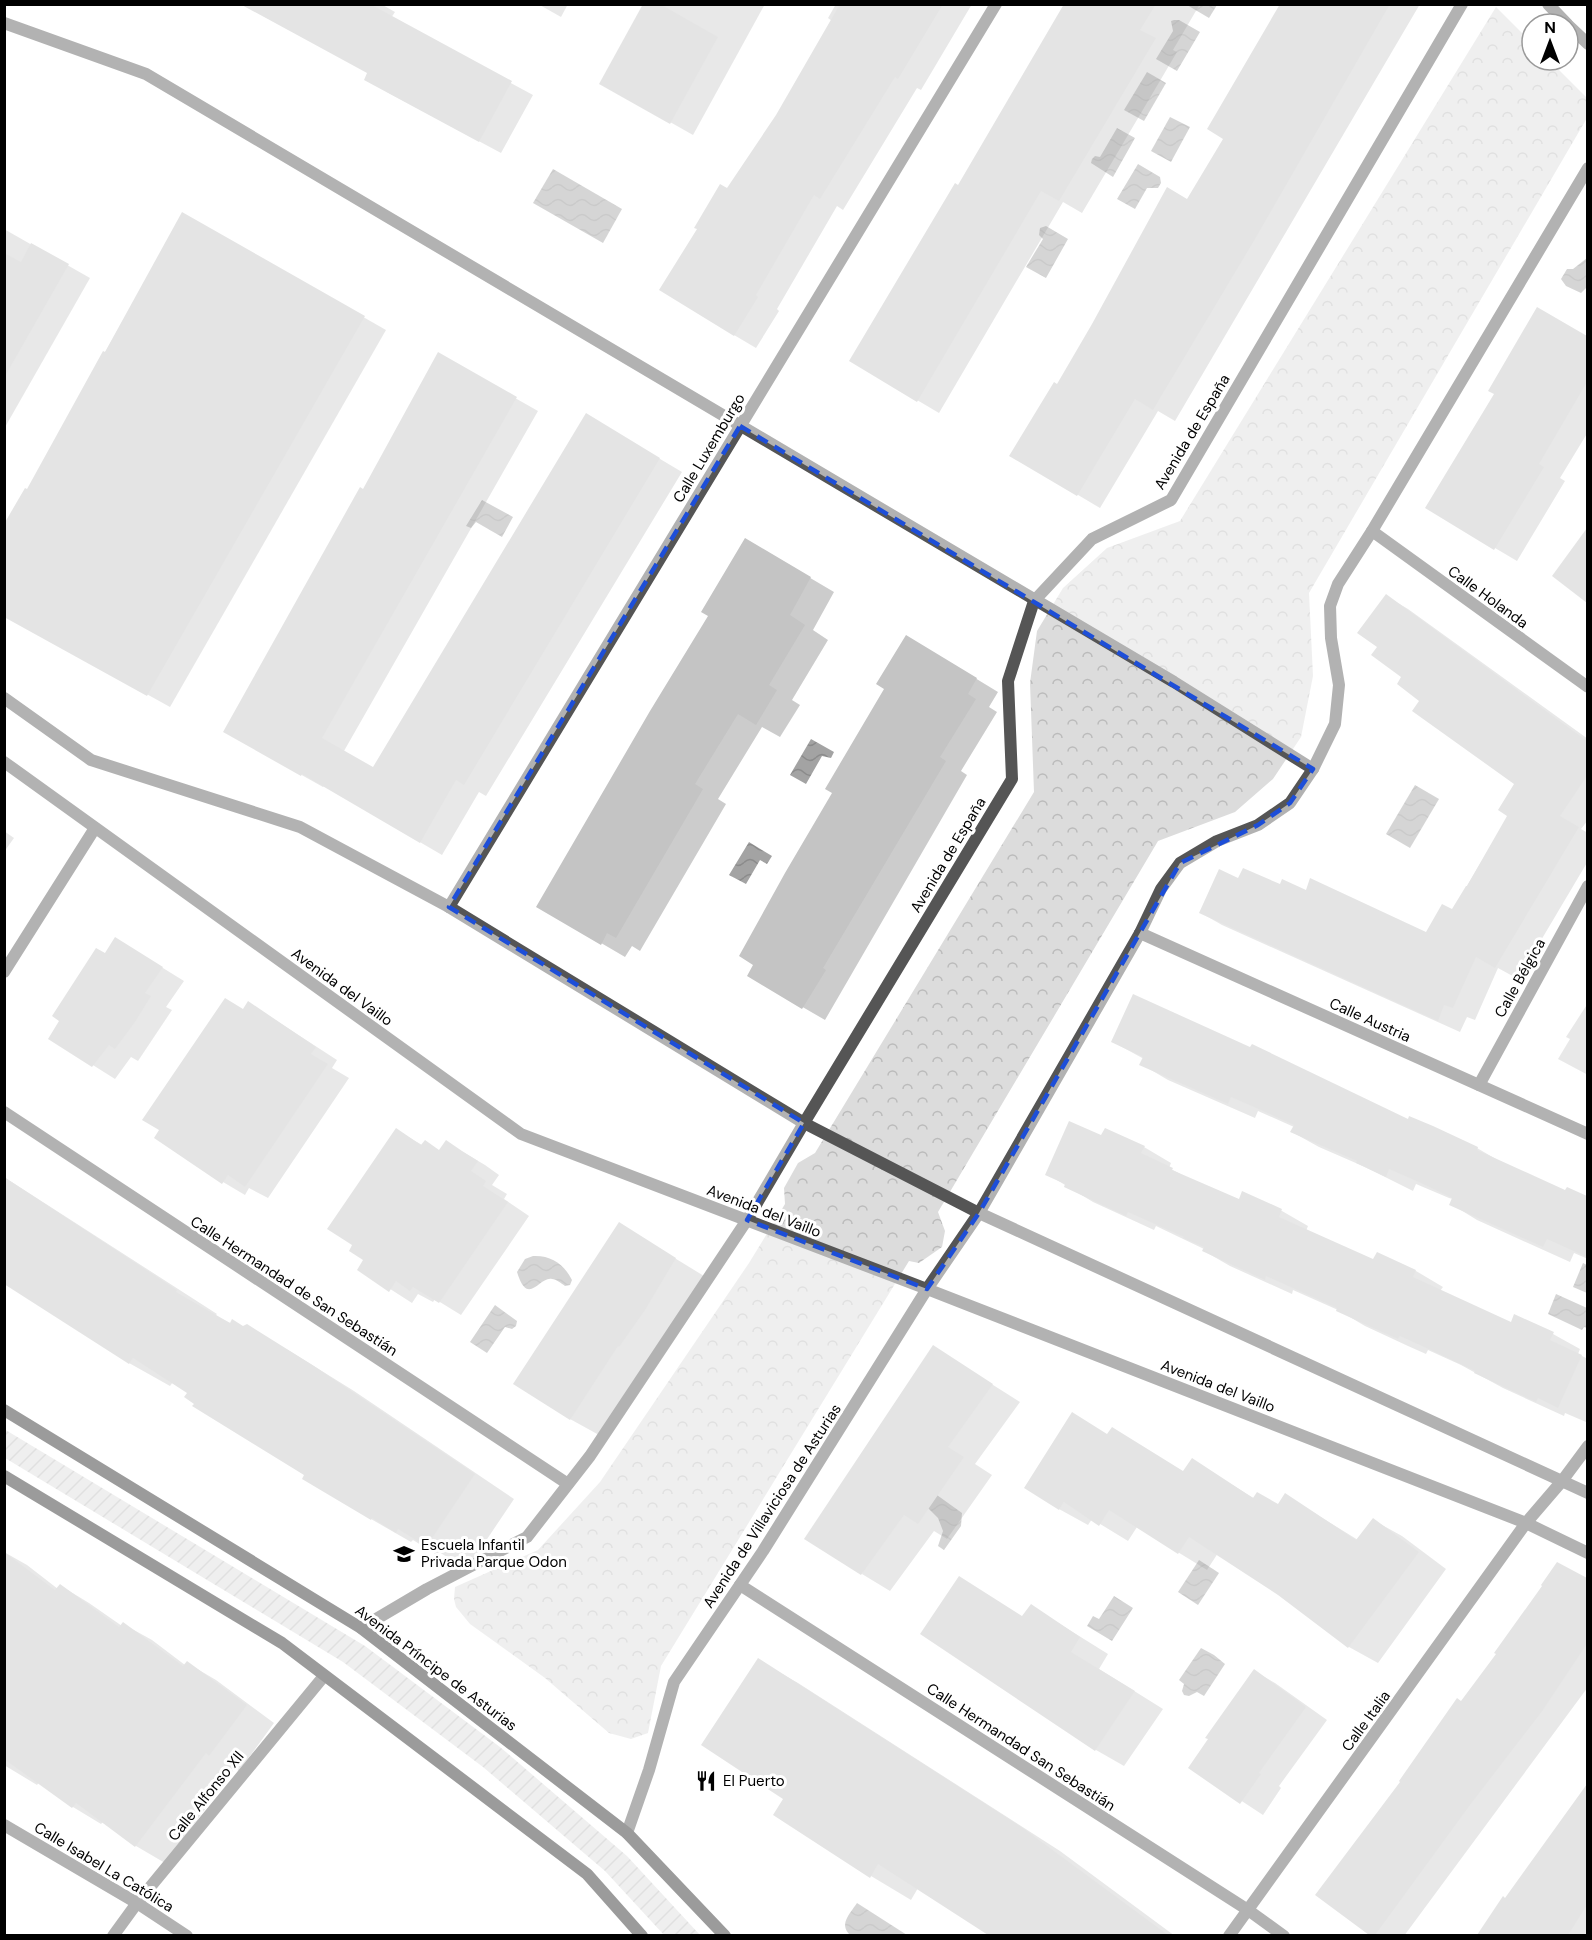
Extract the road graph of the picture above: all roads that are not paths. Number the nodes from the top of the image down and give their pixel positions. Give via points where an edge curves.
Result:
1 (996, 4) edge
2 (1462, 4) edge
3 (4, 23) edge
4 (1587, 168) edge
5 (740, 426) junction
6 (1372, 531) junction
7 (1034, 601) junction
8 (1587, 687) edge
9 (4, 698) edge
10 (4, 762) edge
11 (1313, 769) junction
12 (95, 828) junction
13 (1587, 886) edge
14 (449, 907) junction
15 (1140, 933) junction
16 (4, 972) edge
17 (1479, 1085) junction
18 (4, 1112) edge
19 (804, 1123) junction
20 (1587, 1134) edge
21 (979, 1213) junction
22 (747, 1220) junction
23 (927, 1289) junction
24 (4, 1410) edge
25 (1587, 1446) edge
26 (4, 1476) edge
27 (1562, 1481) junction
28 (568, 1484) junction
29 (1587, 1493) edge
30 (1526, 1523) junction
31 (1587, 1553) edge
32 (740, 1585) junction
33 (361, 1628) junction
34 (324, 1676) junction
35 (4, 1825) edge
36 (627, 1833) junction
37 (137, 1903) junction
38 (1248, 1910) junction
39 (113, 1935) edge
40 (187, 1935) edge
41 (642, 1935) edge
42 (725, 1935) edge
43 (1229, 1935) edge
44 (1284, 1935) edge

1 - 5 street, Calle Luxemburgo
2 - 7 street, Avenida de España via 1171,500 1092,539
3 - 5 street via 146,74
4 - 6 street
5 - 7 street
5 - 14 street, Calle Luxemburgo
6 - 8 street, Calle Holanda
6 - 11 street via 1338,584 1330,606 1339,685 1335,724
7 - 11 street
7 - 19 street, Avenida de España via 1008,681 1012,779
9 - 14 street via 91,760 300,827
10 - 12 street, Avenida del Vaillo
11 - 15 street via 1290,803 1258,825 1217,841 1180,862 1161,889
12 - 16 street
12 - 22 street, Avenida del Vaillo via 521,1134
13 - 17 street, Calle Bélgica
14 - 19 street
15 - 17 street, Calle Austria
15 - 21 street
17 - 20 street, Calle Austria
18 - 28 street, Calle Hermandad de San Sebastián
19 - 21 street
19 - 22 street, Avenida de España
21 - 23 street, Avenida de Villaviciosa de Asturias
21 - 27 street
22 - 23 street, Avenida del Vaillo
22 - 28 street
23 - 30 street, Avenida del Vaillo
23 - 32 street, Avenida de Villaviciosa de Asturias
24 - 33 street, Avenida Príncipe de Asturias
25 - 27 street, Calle Italia
26 - 34 street via 282,1642
27 - 29 street
27 - 30 street, Calle Italia
28 - 33 street via 527,1537 427,1588
30 - 31 street, Avenida del Vaillo
30 - 38 street, Calle Italia
32 - 36 street, Avenida de Villaviciosa de Asturias via 674,1682
32 - 38 street, Calle Hermandad San Sebastián
33 - 36 street, Avenida Príncipe de Asturias
34 - 37 street, Calle Alfonso XII
34 - 41 street via 587,1874
35 - 37 street, Calle Isabel La Católica
36 - 42 street, Avenida Príncipe de Asturias
37 - 39 street, Calle Alfonso XII
37 - 40 street, Calle Isabel La Católica
38 - 43 street, Calle Italia
38 - 44 street, Calle Hermandad San Sebastián

